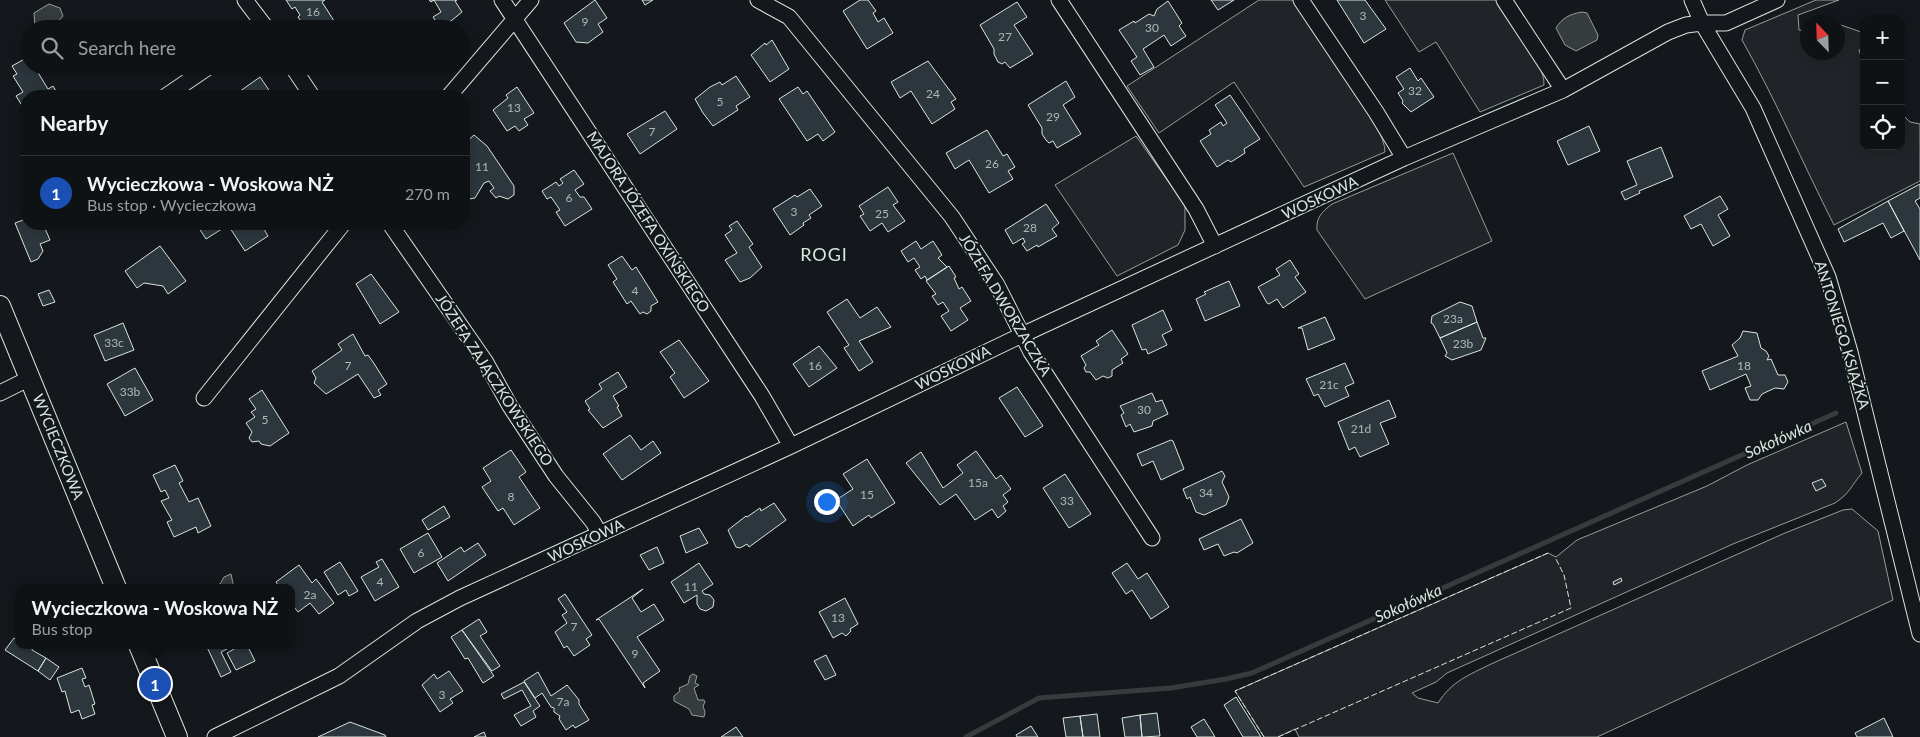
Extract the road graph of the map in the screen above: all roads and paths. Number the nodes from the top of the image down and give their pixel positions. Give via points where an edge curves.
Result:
1 (246, 0) edge
2 (502, 0) edge
3 (531, 0) edge
4 (758, 0) edge
5 (1059, 0) edge
6 (1301, 0) edge
7 (1504, 0) edge
8 (1692, 0) edge
9 (1777, 0) edge
10 (514, 19) junction
11 (260, 20) edge
12 (1702, 23) junction
13 (470, 71) edge
14 (197, 75) edge
15 (298, 75) edge
16 (467, 75) edge
17 (175, 90) edge
18 (308, 90) edge
19 (454, 90) edge
20 (1563, 90) junction
21 (1404, 158) junction
22 (337, 230) edge
23 (394, 230) edge
24 (1216, 246) junction
25 (0, 306) edge
26 (1022, 334) junction
27 (30, 378) junction
28 (0, 393) edge
29 (204, 398) dead end
30 (791, 446) junction
31 (600, 534) junction
32 (1152, 538) dead end
33 (114, 584) edge
34 (1920, 634) edge
35 (141, 649) edge
36 (177, 737) edge
37 (215, 737) edge

1 - 11 street
2 - 10 street, MAJORA JÓZEFA OXIŃSKIEGO
3 - 10 street
4 - 26 street, JÓZEFA DWORZACZKA via 792,21 952,217 992,277
5 - 24 street via 1196,209
6 - 21 street
7 - 20 street
8 - 12 street, ANTONIEGO KSIĄŻKA
9 - 12 street, WOSKOWA via 1726,23
10 - 13 street
10 - 30 street, MAJORA JÓZEFA OXIŃSKIEGO via 762,396
12 - 20 street, WOSKOWA via 1686,25 1660,36
12 - 34 street, ANTONIEGO KSIĄŻKA via 1753,108 1828,277 1850,352
14 - 17 street
15 - 18 street
16 - 19 street
20 - 21 street, WOSKOWA
21 - 24 street, WOSKOWA
22 - 29 street
23 - 31 street, JÓZEFA ZAJĄCZKOWSKIEGO via 485,361 556,476
24 - 26 street, WOSKOWA
25 - 27 street, WYCIECZKOWA
26 - 30 street, WOSKOWA
26 - 32 street, JÓZEFA DWORZACZKA
27 - 28 street
27 - 33 street, WYCIECZKOWA
30 - 31 street, WOSKOWA
31 - 37 street, WOSKOWA via 433,611 339,676
35 - 36 street

